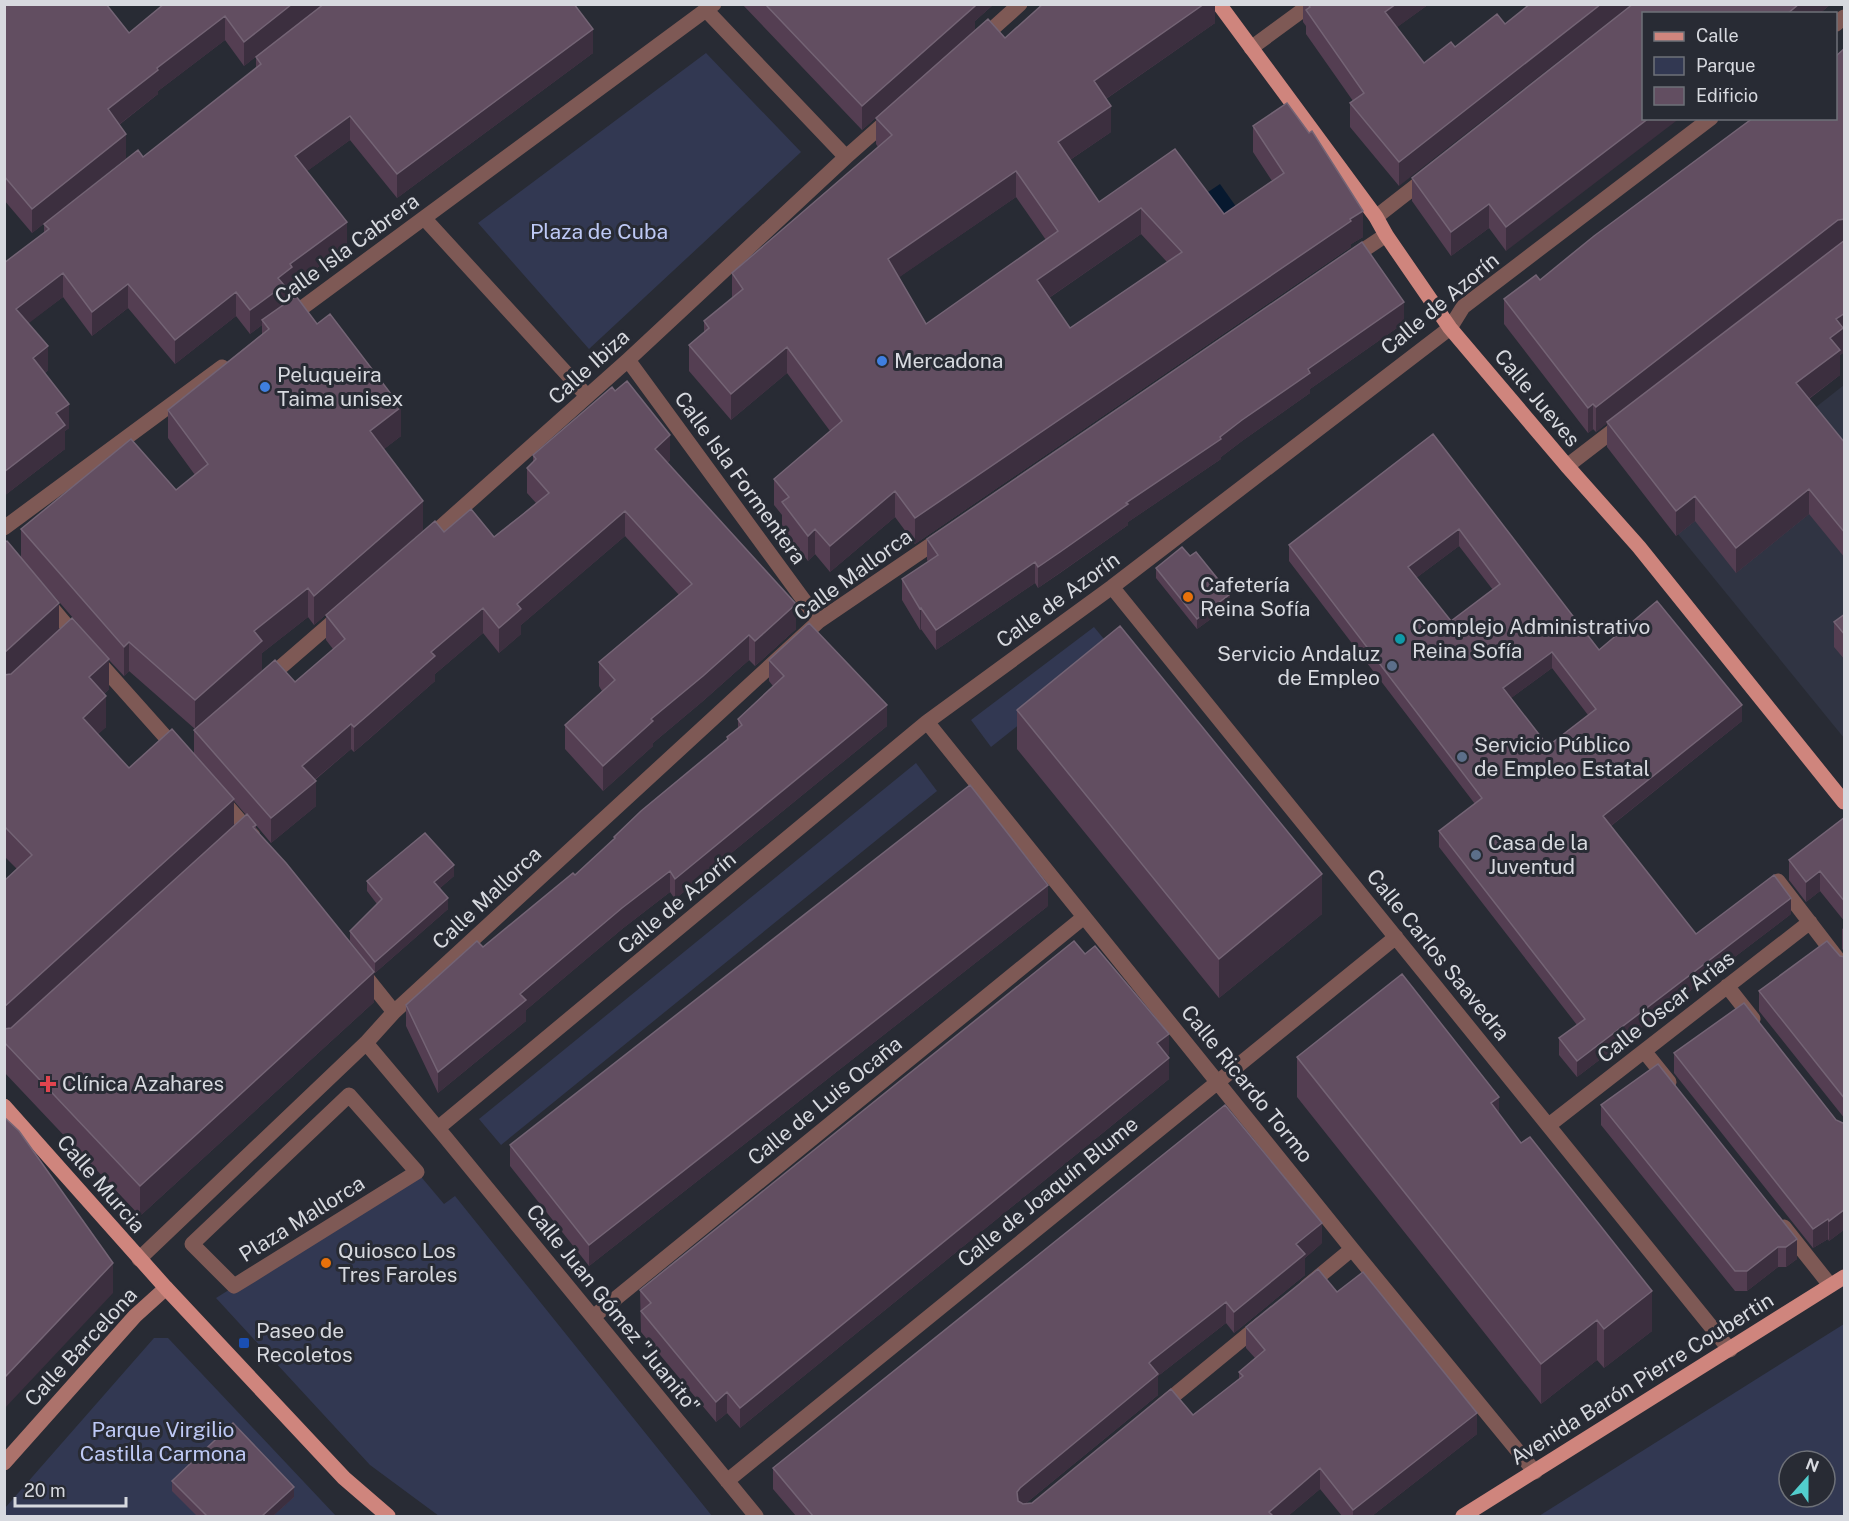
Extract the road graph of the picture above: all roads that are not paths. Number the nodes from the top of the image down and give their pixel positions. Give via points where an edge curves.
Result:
1 (1020, 4) edge
2 (1219, 4) edge
3 (1311, 4) edge
4 (710, 7) edge
5 (1251, 48) junction
6 (968, 50) edge
7 (898, 111) edge
8 (1708, 120) edge
9 (846, 157) junction
10 (1442, 166) edge
11 (1376, 217) junction
12 (424, 218) junction
13 (1386, 235) junction
14 (1337, 268) edge
15 (1450, 328) junction
16 (272, 330) edge
17 (234, 359) edge
18 (628, 360) junction
19 (587, 396) junction
20 (1637, 412) edge
21 (1567, 466) junction
22 (4, 528) edge
23 (956, 528) edge
24 (413, 552) edge
25 (1112, 587) junction
26 (35, 589) edge
27 (350, 606) edge
28 (819, 621) junction
29 (252, 692) edge
30 (927, 722) junction
31 (186, 754) edge
32 (211, 788) edge
33 (1845, 802) edge
34 (263, 848) edge
35 (1778, 881) edge
36 (1084, 917) junction
37 (1810, 922) junction
38 (1396, 937) junction
39 (350, 957) edge
40 (1845, 967) edge
41 (1727, 986) junction
42 (394, 1012) junction
43 (1764, 1033) edge
44 (366, 1043) junction
45 (1644, 1051) junction
46 (1218, 1081) junction
47 (349, 1095) joint
48 (1680, 1096) edge
49 (4, 1107) edge
50 (1549, 1125) junction
51 (438, 1128) junction
52 (1773, 1214) edge
53 (1352, 1249) junction
54 (139, 1259) junction
55 (1845, 1277) edge
56 (1830, 1285) junction
57 (166, 1288) junction
58 (1298, 1294) edge
59 (1271, 1316) edge
60 (593, 1317) junction
61 (1730, 1350) junction
62 (1144, 1420) edge
63 (4, 1463) edge
64 (1535, 1472) junction
65 (727, 1481) junction
66 (388, 1516) edge
67 (756, 1516) edge
68 (1463, 1516) edge

1 - 6 street
2 - 5 main road, Calle Jueves
3 - 5 street
4 - 9 street
4 - 12 street, Calle Isla Cabrera
5 - 11 main road, Calle Jueves
7 - 9 street, Calle Ibiza
8 - 15 street, Calle de Azorín via 1463,307
9 - 18 street, Calle Ibiza
10 - 11 street
11 - 13 main road, Calle Jueves
12 - 16 street, Calle Isla Cabrera
12 - 19 street
13 - 14 street
13 - 15 main road, Calle Jueves
15 - 21 main road, Calle Jueves
15 - 25 street, Calle de Azorín
17 - 22 street
18 - 19 street, Calle Ibiza
18 - 28 street, Calle Isla Formentera
19 - 24 street, Calle Ibiza
20 - 21 street
21 - 33 main road, Calle Jueves via 1639,547
23 - 28 street, Calle Mallorca
25 - 30 street, Calle de Azorín
25 - 38 street, Calle Carlos Saavedra
26 - 31 street via 69,638
27 - 29 street
28 - 42 street, Calle Mallorca
30 - 36 street, Calle Ricardo Tormo
30 - 51 street, Calle de Azorín
32 - 34 street via 244,834
35 - 37 street
36 - 46 street, Calle Ricardo Tormo
36 - 60 street, Calle de Luis Ocaña
37 - 40 street
37 - 41 street, Calle Óscar Arias
38 - 46 street, Calle de Joaquín Blume
38 - 50 street, Calle Carlos Saavedra
39 - 42 street
41 - 43 street
41 - 45 street, Calle Óscar Arias
42 - 44 street
44 - 51 street
44 - 54 street
45 - 48 street
45 - 50 street, Calle Óscar Arias
46 - 53 street, Calle Ricardo Tormo
46 - 65 street, Calle de Joaquín Blume
47 - 47 street, Plaza Mallorca via 417,1172 234,1286 192,1244
49 - 54 main road, Calle Murcia
50 - 61 street, Calle Carlos Saavedra
51 - 60 street, Calle Juan Gómez "Juanito"
52 - 56 street
53 - 58 street
53 - 64 street, Calle Ricardo Tormo
54 - 57 main road, Calle Murcia
55 - 56 main road, Avenida Barón Pierre Coubertin
56 - 61 main road, Avenida Barón Pierre Coubertin
57 - 63 street, Calle Barcelona via 135,1316
57 - 66 main road, Calle Murcia via 344,1478
59 - 62 street
60 - 65 street, Calle Juan Gómez "Juanito"
61 - 64 main road, Avenida Barón Pierre Coubertin
64 - 68 main road, Avenida Barón Pierre Coubertin
65 - 67 street, Calle Juan Gómez "Juanito"

